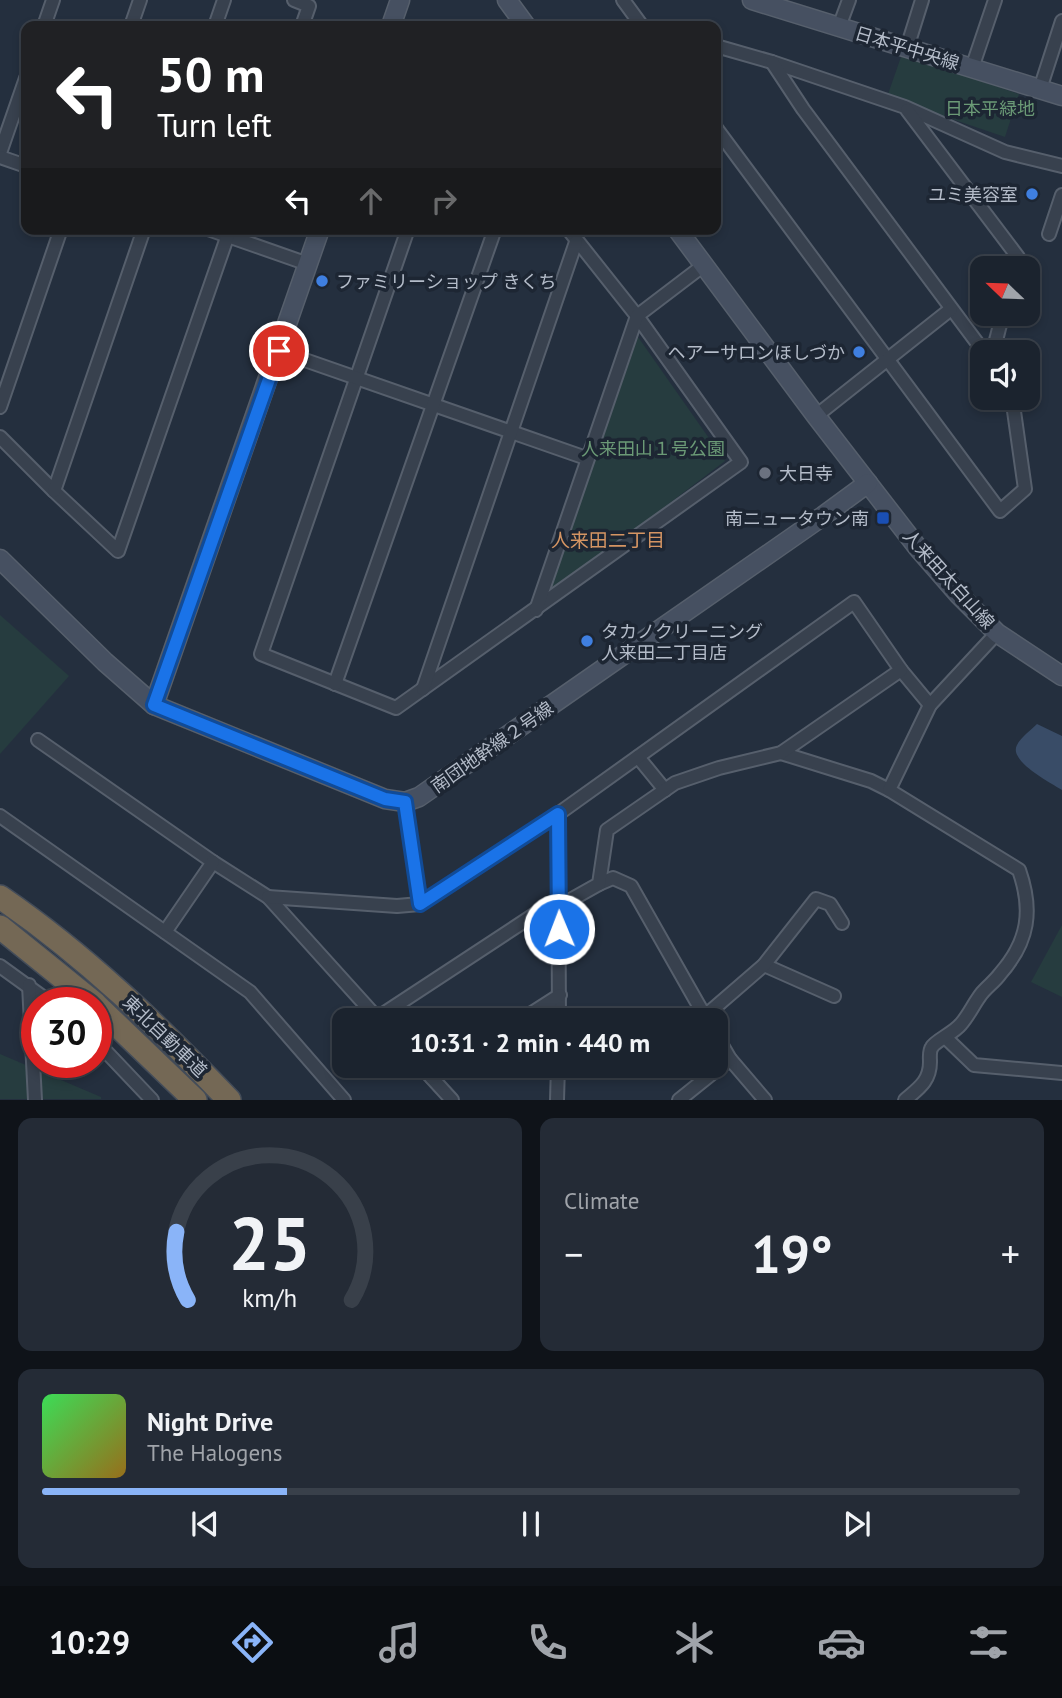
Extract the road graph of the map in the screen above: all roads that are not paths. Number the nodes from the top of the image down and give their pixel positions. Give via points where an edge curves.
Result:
1 (53, 0) edge
2 (140, 0) edge
3 (224, 0) edge
4 (294, 0) edge
5 (400, 0) edge
6 (507, 0) edge
7 (622, 0) edge
8 (752, 0) edge
9 (849, 0) edge
10 (922, 0) edge
11 (995, 0) edge
12 (776, 3) edge
13 (46, 21) edge
14 (133, 21) edge
15 (217, 21) edge
16 (304, 21) edge
17 (393, 21) edge
18 (522, 21) edge
19 (638, 21) edge
20 (1062, 21) edge
21 (839, 27) junction
22 (721, 47) edge
23 (907, 48) junction
24 (772, 62) junction
25 (972, 68) junction
26 (1040, 89) junction
27 (21, 93) edge
28 (1062, 96) edge
29 (905, 107) junction
30 (721, 135) edge
31 (0, 155) edge
32 (21, 164) edge
33 (1062, 166) edge
34 (1062, 195) edge
35 (1049, 234) dead end
36 (59, 235) edge
37 (142, 235) edge
38 (228, 235) edge
39 (234, 235) edge
40 (318, 235) edge
41 (406, 235) edge
42 (493, 235) edge
43 (572, 235) edge
44 (682, 235) edge
45 (576, 242) junction
46 (1017, 256) edge
47 (308, 264) junction
48 (704, 265) junction
49 (951, 309) junction
50 (637, 316) junction
51 (975, 340) edge
52 (279, 351) junction
53 (887, 359) junction
54 (356, 379) junction
55 (432, 405) junction
56 (0, 407) edge
57 (1014, 410) edge
58 (816, 416) junction
59 (512, 432) junction
60 (0, 437) edge
61 (586, 458) junction
62 (868, 483) junction
63 (54, 491) junction
64 (0, 559) edge
65 (535, 610) junction
66 (997, 632) junction
67 (901, 670) junction
68 (1062, 676) edge
69 (335, 684) junction
70 (423, 689) junction
71 (154, 705) junction
72 (930, 705) junction
73 (38, 740) dead end
74 (781, 753) junction
75 (638, 757) junction
76 (665, 790) junction
77 (889, 790) junction
78 (405, 802) junction
79 (558, 814) junction
80 (0, 817) edge
81 (213, 862) junction
82 (599, 884) junction
83 (0, 897) edge
84 (268, 897) junction
85 (558, 903) junction
86 (420, 904) junction
87 (842, 923) dead end
88 (0, 927) edge
89 (165, 932) junction
90 (764, 965) junction
91 (0, 966) edge
92 (29, 985) junction
93 (31, 987) edge
94 (74, 987) edge
95 (560, 995) junction
96 (834, 996) dead end
97 (368, 1008) edge
98 (395, 1008) edge
99 (540, 1008) edge
100 (559, 1008) edge
101 (700, 1008) edge
102 (717, 1008) edge
103 (112, 1020) edge
104 (946, 1038) junction
105 (728, 1056) edge
106 (112, 1058) edge
107 (730, 1059) junction
108 (1062, 1073) edge
109 (432, 1078) edge
110 (558, 1078) edge
111 (34, 1100) edge
112 (152, 1100) edge
113 (195, 1100) edge
114 (229, 1100) edge
115 (344, 1100) edge
116 (452, 1100) edge
117 (557, 1100) edge
118 (679, 1100) edge
119 (765, 1100) edge
120 (905, 1100) edge

1 - 13 street
2 - 14 street
3 - 15 street
4 - 16 street via 309,6
5 - 17 street
6 - 18 street
7 - 19 street
8 - 12 street, 日本平中央線
9 - 21 street
10 - 23 street
11 - 25 street
12 - 21 street, 日本平中央線
20 - 26 street
21 - 23 street, 日本平中央線
22 - 24 street
23 - 25 street, 日本平中央線
24 - 29 street
24 - 49 street
25 - 26 street, 日本平中央線
26 - 28 street, 日本平中央線
27 - 31 street
29 - 33 street via 1005,152
29 - 46 street
30 - 53 street
31 - 32 street
34 - 35 street
36 - 56 street
37 - 63 street
38 - 63 street via 118,551
39 - 47 street
40 - 47 street
41 - 54 street
42 - 55 street
43 - 45 street
44 - 48 street, 人来田太白山線
45 - 50 street
45 - 59 street
47 - 52 street
48 - 50 street
48 - 58 street, 人来田太白山線
49 - 51 street
49 - 53 street
50 - 61 street
50 - 65 street via 741,462
52 - 54 street
52 - 71 street
53 - 57 street via 1000,510 1025,489
53 - 58 street
54 - 55 street
54 - 69 street via 261,654
55 - 59 street
55 - 69 street
58 - 62 street, 人来田太白山線
59 - 61 street
59 - 70 street
60 - 63 street
61 - 65 street
62 - 66 street, 人来田太白山線 via 958,595
62 - 78 street, 南団地幹線２号線 via 419,797
64 - 71 street
65 - 70 street
66 - 68 street
66 - 72 street, 人来田太白山線
67 - 72 street
67 - 74 street
67 - 75 street via 854,602
69 - 70 street via 396,708
71 - 78 street via 385,799
72 - 77 street, 人来田太白山線
73 - 81 street
74 - 76 street via 719,768
74 - 77 street
75 - 76 street
75 - 79 street
76 - 82 street via 607,830
77 - 104 street via 1019,870 1025,888 1024,937 1002,972
78 - 86 street
79 - 85 street
79 - 86 street
80 - 89 street
81 - 84 street
81 - 89 street
82 - 85 street
82 - 101 street via 613,878 631,886
83 - 114 highway, 東北自動車道 via 141,1010
84 - 86 street
84 - 97 street
85 - 95 street
85 - 98 street
87 - 90 street via 830,904 816,900
88 - 94 highway, 東北自動車道
89 - 115 street via 250,992
90 - 96 street
90 - 102 street
91 - 92 street
92 - 93 street
92 - 111 street
95 - 99 street
95 - 100 street
103 - 113 highway, 東北自動車道
104 - 108 street via 974,1065
104 - 120 street via 930,1049 927,1081
105 - 107 street
106 - 112 street
107 - 118 street
107 - 119 street
109 - 116 street
110 - 117 street

